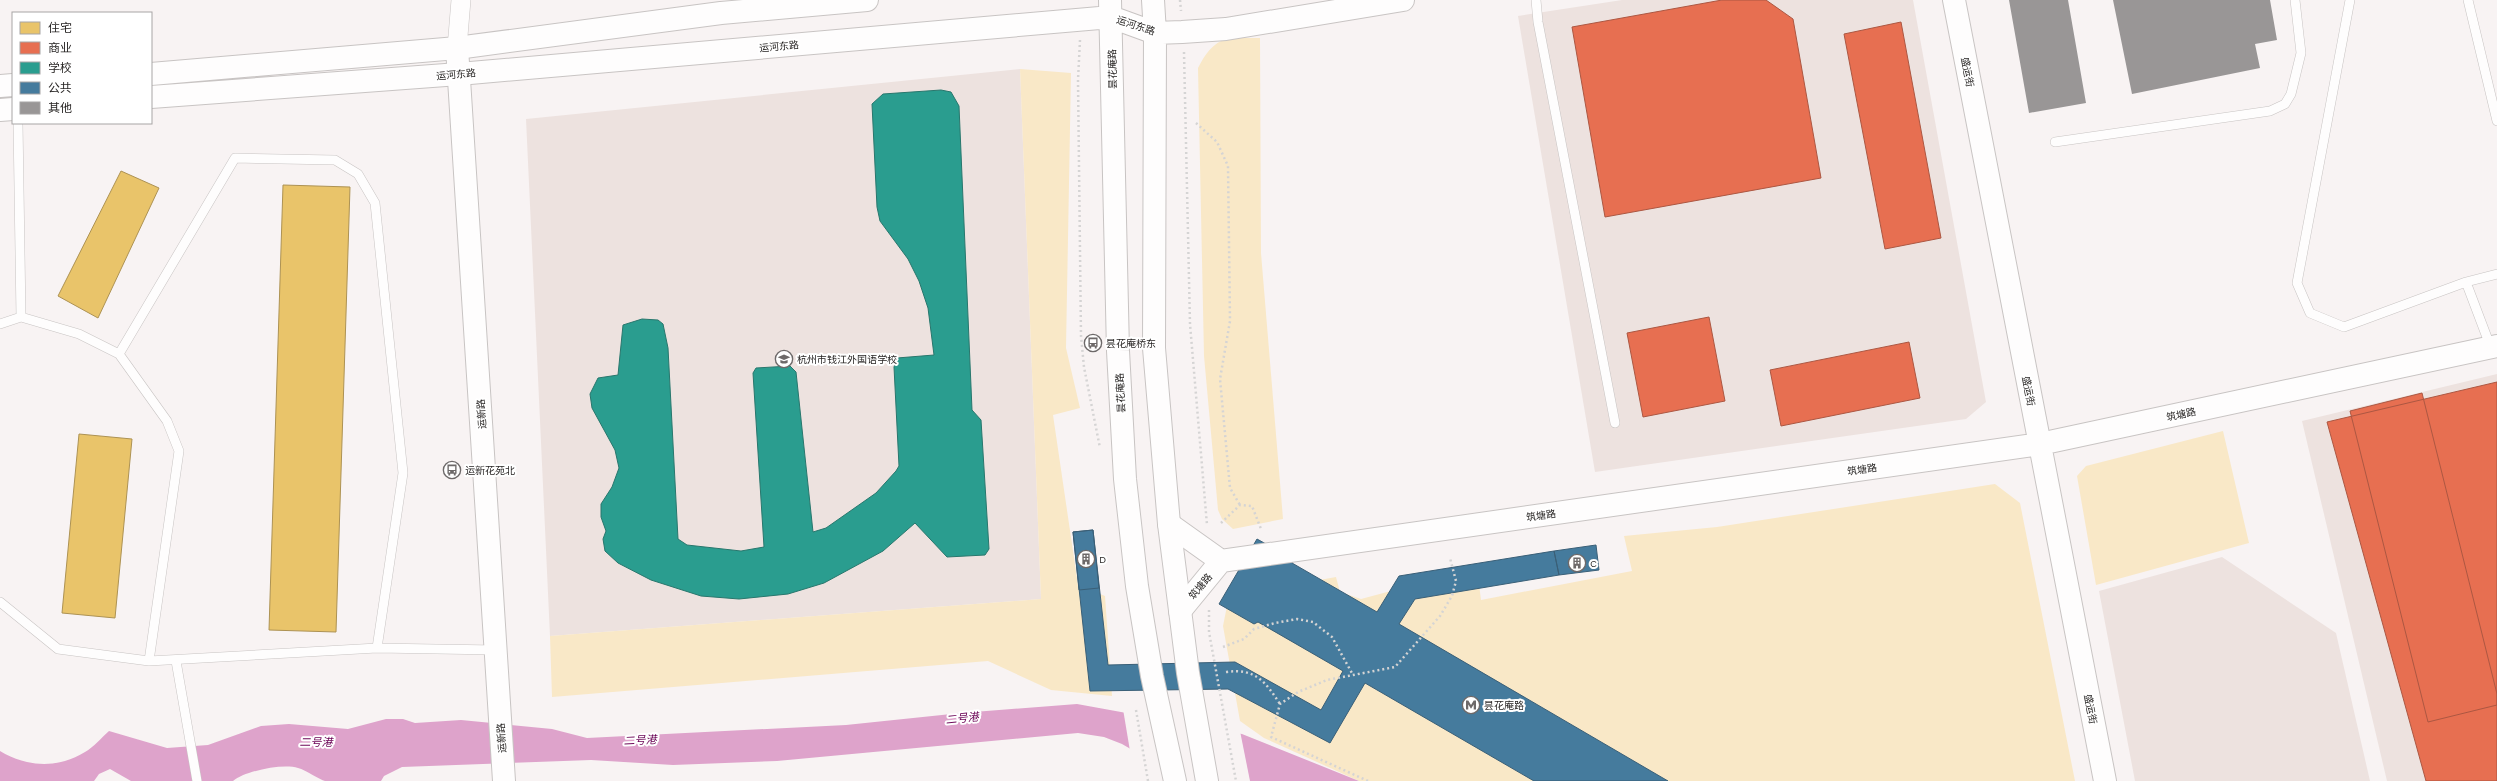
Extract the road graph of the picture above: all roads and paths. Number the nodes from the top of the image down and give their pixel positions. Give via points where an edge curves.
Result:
1 (461, 0) edge
2 (867, 0) edge
3 (1153, 0) edge
4 (1180, 0) edge
5 (1403, 0) edge
6 (1536, 0) edge
7 (1954, 0) edge
8 (2295, 0) edge
9 (2350, 0) edge
10 (2468, 0) edge
11 (1110, 9) edge
12 (1082, 20) junction
13 (1182, 32) junction
14 (1156, 33) junction
15 (457, 48) junction
16 (152, 74) edge
17 (459, 74) junction
18 (12, 84) edge
19 (0, 86) edge
20 (152, 97) edge
21 (12, 109) edge
22 (0, 110) edge
23 (2497, 121) edge
24 (1196, 123) dead end
25 (18, 124) edge
26 (2055, 142) dead end
27 (2497, 274) edge
28 (2466, 282) junction
29 (21, 316) junction
30 (0, 324) edge
31 (2494, 347) edge
32 (119, 354) junction
33 (1615, 423) dead end
34 (2040, 444) junction
35 (1101, 453) dead end
36 (1240, 505) junction
37 (1221, 523) dead end
38 (1169, 524) junction
39 (1261, 529) dead end
40 (1450, 558) dead end
41 (1212, 563) junction
42 (0, 602) edge
43 (1180, 611) junction
44 (1223, 647) dead end
45 (378, 648) junction
46 (496, 650) junction
47 (176, 660) junction
48 (149, 661) junction
49 (1226, 672) dead end
50 (1353, 675) junction
51 (1280, 704) junction
52 (197, 781) edge
53 (504, 781) edge
54 (1175, 781) edge
55 (1207, 781) edge
56 (1236, 781) edge
57 (1368, 781) edge
58 (2105, 781) edge

1 - 15 street
2 - 15 main road via 721,13
3 - 14 main road
4 - 13 path
5 - 13 main road, 运河东路 via 1226,29
6 - 33 lane via 1539,30
7 - 34 main road, 盛运街
8 - 26 lane via 2301,53 2291,94 2285,104 2270,111
9 - 28 lane via 2297,283 2310,313 2344,327
10 - 23 lane
11 - 12 main road, 运河东路
11 - 14 main road, 运河东路
11 - 54 main road, 昙花庵路 via 1118,351 1125,479 1137,586 1152,676
12 - 17 main road, 运河东路
12 - 35 path via 1078,80 1081,336 1084,367
13 - 14 main road, 运河东路
13 - 41 path via 1185,64 1190,324
14 - 38 main road via 1154,348
15 - 16 main road
15 - 17 main road, 运新路
17 - 20 main road, 运河东路
17 - 46 main road, 运新路
18 - 19 main road
21 - 22 main road
24 - 36 path via 1217,142 1228,166 1230,321 1220,379 1230,488
25 - 29 lane
27 - 28 lane
28 - 31 lane
29 - 30 lane
29 - 32 lane via 79,334
31 - 34 main road, 筑塘路
32 - 45 lane via 235,158 335,160 358,174 375,203 403,473
32 - 48 lane via 167,422 179,451
34 - 41 main road, 筑塘路
34 - 58 main road, 盛运街
36 - 37 path
36 - 39 path via 1252,506
38 - 41 main road
38 - 43 main road
40 - 50 path via 1456,581 1452,596 1424,635 1396,667
41 - 43 main road, 筑塘路
41 - 56 path via 1209,632
42 - 48 lane via 58,649
43 - 55 main road
44 - 50 path via 1244,639 1254,629 1275,623 1297,619 1313,622 1332,637
45 - 46 lane
45 - 47 lane
46 - 53 main road, 运新路
47 - 48 lane
47 - 52 lane
49 - 51 path via 1240,670 1259,678
50 - 51 path via 1327,680 1298,692
51 - 57 path via 1271,737

